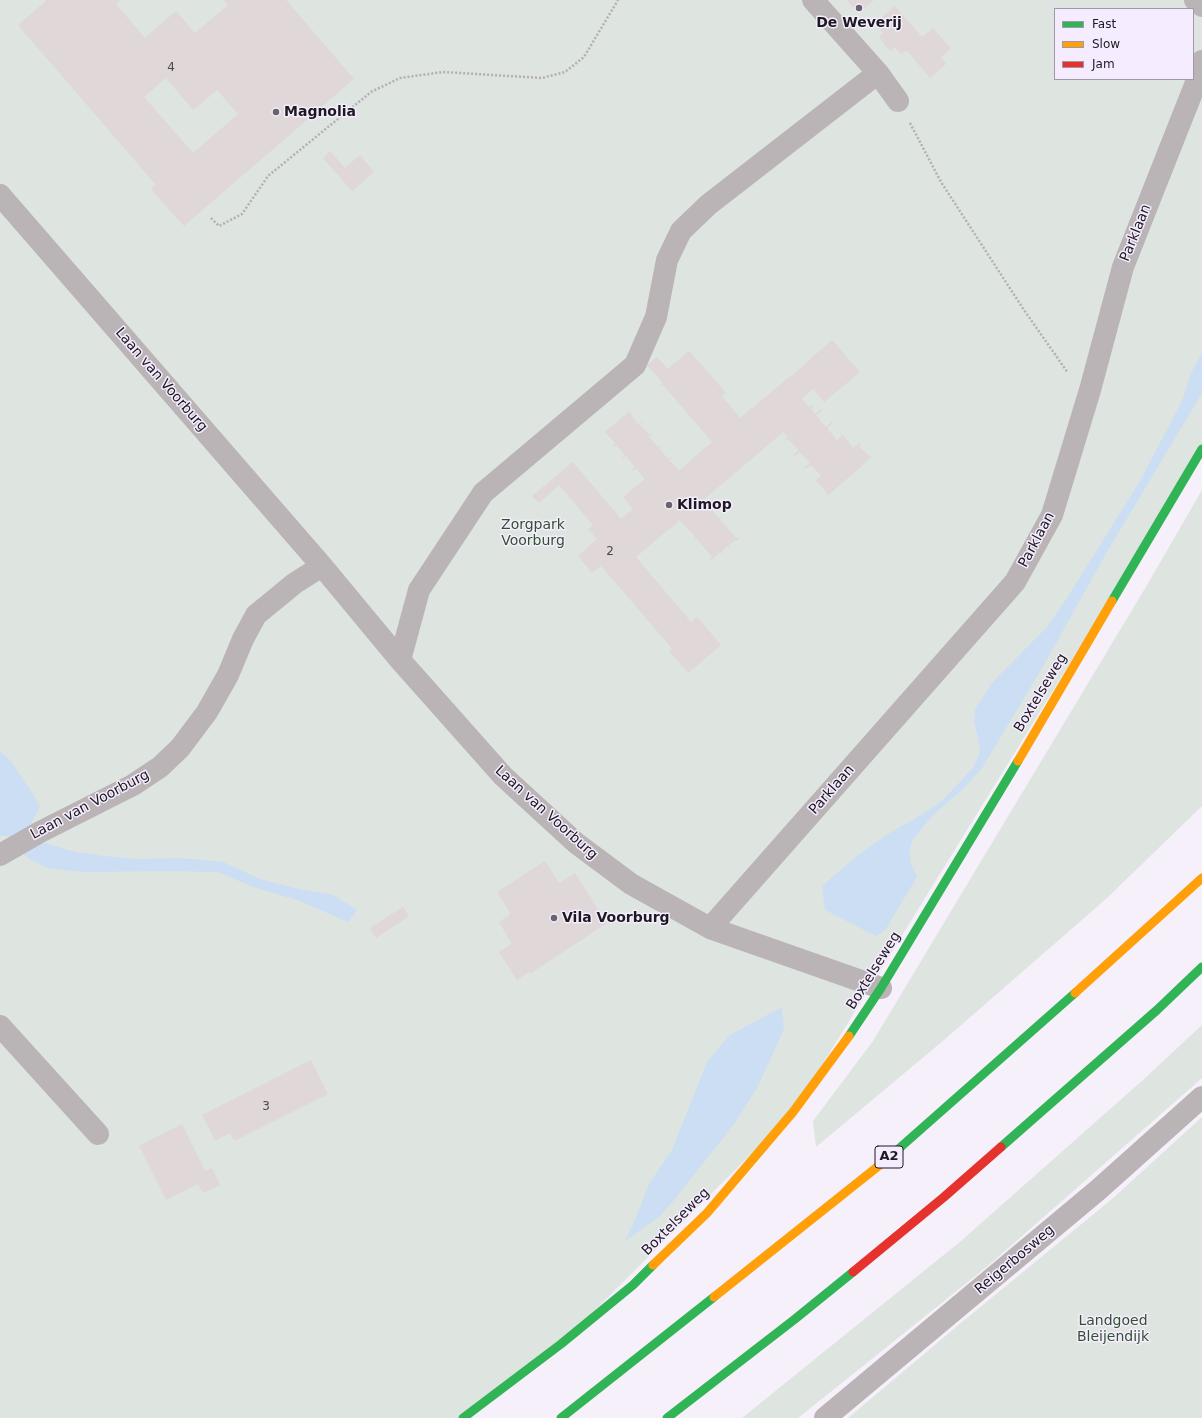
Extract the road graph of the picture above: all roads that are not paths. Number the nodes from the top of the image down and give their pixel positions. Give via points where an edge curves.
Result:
1 (813, 0) edge
2 (1195, 0) edge
3 (1202, 6) edge
4 (1202, 61) edge
5 (878, 73) junction
6 (898, 101) road end
7 (0, 194) edge
8 (1202, 450) edge
9 (322, 566) junction
10 (400, 660) junction
11 (5, 852) edge
12 (1202, 878) edge
13 (710, 928) junction
14 (1202, 967) edge
15 (881, 988) junction
16 (0, 1026) edge
17 (1202, 1097) edge
18 (98, 1134) dead end
19 (463, 1418) edge
20 (560, 1418) edge
21 (667, 1418) edge
22 (824, 1418) edge

1 - 5 street
2 - 3 street
4 - 13 street, Parklaan via 1195,85 1123,267 1090,390 1052,515 1015,582
5 - 6 street
5 - 10 street via 708,205 681,231 667,260 656,316 635,365 483,493 419,590
7 - 9 street, Laan van Voorburg
8 - 15 main road, Boxtelseweg
9 - 10 street, Laan van Voorburg
9 - 11 street, Laan van Voorburg via 295,583 256,615 228,675 207,712 180,748 160,767 133,785
10 - 13 street, Laan van Voorburg via 502,776 576,843 631,884
12 - 20 main road, A2 via 901,1148
13 - 15 street, Laan van Voorburg
14 - 21 main road via 944,1197 795,1319
15 - 19 main road, Boxtelseweg via 793,1112 707,1213 632,1285
16 - 18 street
17 - 22 street, Reigerbosweg via 1098,1190

